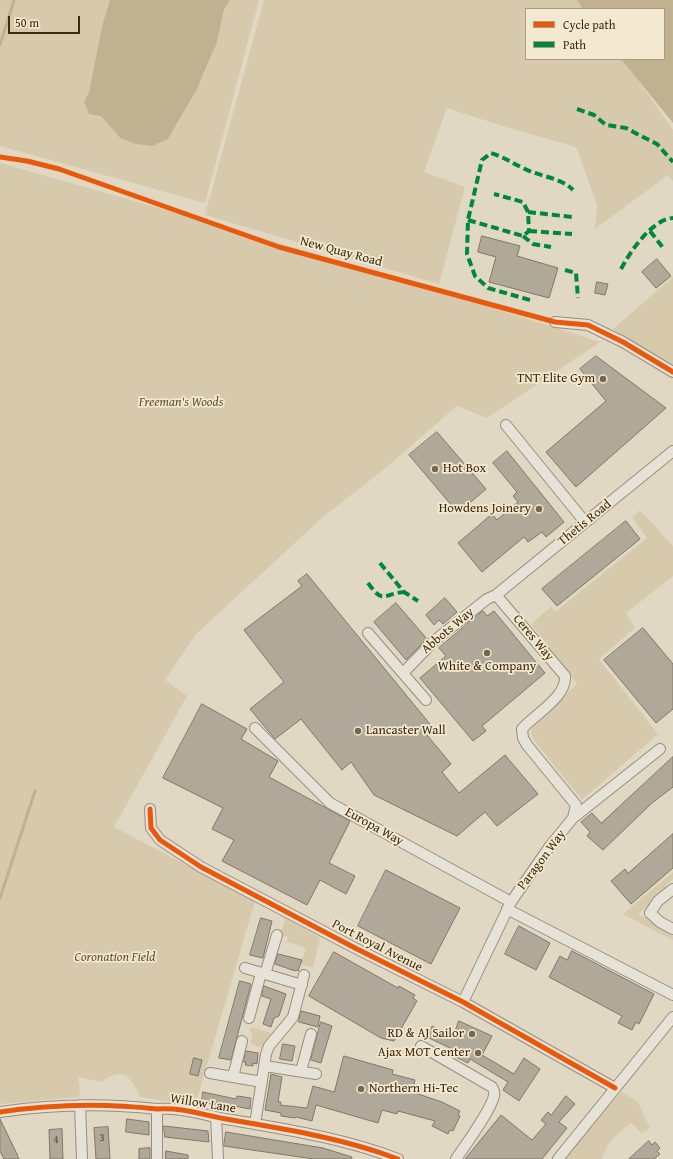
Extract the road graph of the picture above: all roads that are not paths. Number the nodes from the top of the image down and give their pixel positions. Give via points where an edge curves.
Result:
1 (555, 322) dead end
2 (673, 372) edge
3 (506, 425) dead end
4 (673, 451) edge
5 (585, 522) junction
6 (496, 595) junction
7 (368, 633) dead end
8 (404, 672) junction
9 (426, 700) dead end
10 (255, 728) dead end
11 (660, 749) dead end
12 (150, 809) dead end
13 (573, 818) junction
14 (673, 889) edge
15 (509, 906) junction
16 (673, 929) edge
17 (277, 935) dead end
18 (245, 968) dead end
19 (263, 974) junction
20 (673, 995) edge
21 (463, 1002) junction
22 (673, 1017) edge
23 (249, 1018) dead end
24 (311, 1034) dead end
25 (242, 1041) dead end
26 (421, 1046) dead end
27 (265, 1066) junction
28 (301, 1071) junction
29 (210, 1073) dead end
30 (316, 1074) dead end
31 (234, 1077) junction
32 (262, 1082) junction
33 (615, 1088) junction
34 (80, 1105) junction
35 (157, 1109) junction
36 (0, 1112) edge
37 (216, 1117) junction
38 (255, 1124) junction
39 (82, 1159) edge
40 (157, 1159) edge
41 (218, 1159) edge
42 (398, 1159) edge
43 (456, 1159) edge
44 (558, 1159) edge

1 - 2 street via 588,326 624,342
3 - 5 street
4 - 5 street, Thetis Road
5 - 6 street, Thetis Road
6 - 8 street, Abbots Way via 487,599 434,641
6 - 13 street, Ceres Way via 565,676 566,683 560,695 522,729 527,745 576,806
7 - 8 street
8 - 9 street
10 - 15 street, Europa Way via 330,803
11 - 13 street, Paragon Way
12 - 21 street, Port Royal Avenue via 151,828 160,840 201,867
13 - 15 street, Paragon Way via 550,846
14 - 16 street via 658,901 650,913
15 - 20 street, Europa Way
15 - 21 street, Paragon Way
17 - 19 street
18 - 19 street
19 - 23 street
19 - 27 street via 303,980 292,1017 269,1046
21 - 33 street, Port Royal Avenue
22 - 33 street
24 - 28 street
25 - 31 street
26 - 43 street via 495,1091 488,1108
27 - 28 street
27 - 32 street
28 - 30 street
29 - 31 street
31 - 32 street
32 - 38 street
33 - 44 street
34 - 35 street, Willow Lane via 105,1104
34 - 36 street, Willow Lane
34 - 39 street
35 - 37 street, Willow Lane via 166,1108
35 - 40 street
37 - 38 street, Willow Lane
37 - 41 street
38 - 42 street, Willow Lane via 358,1145

